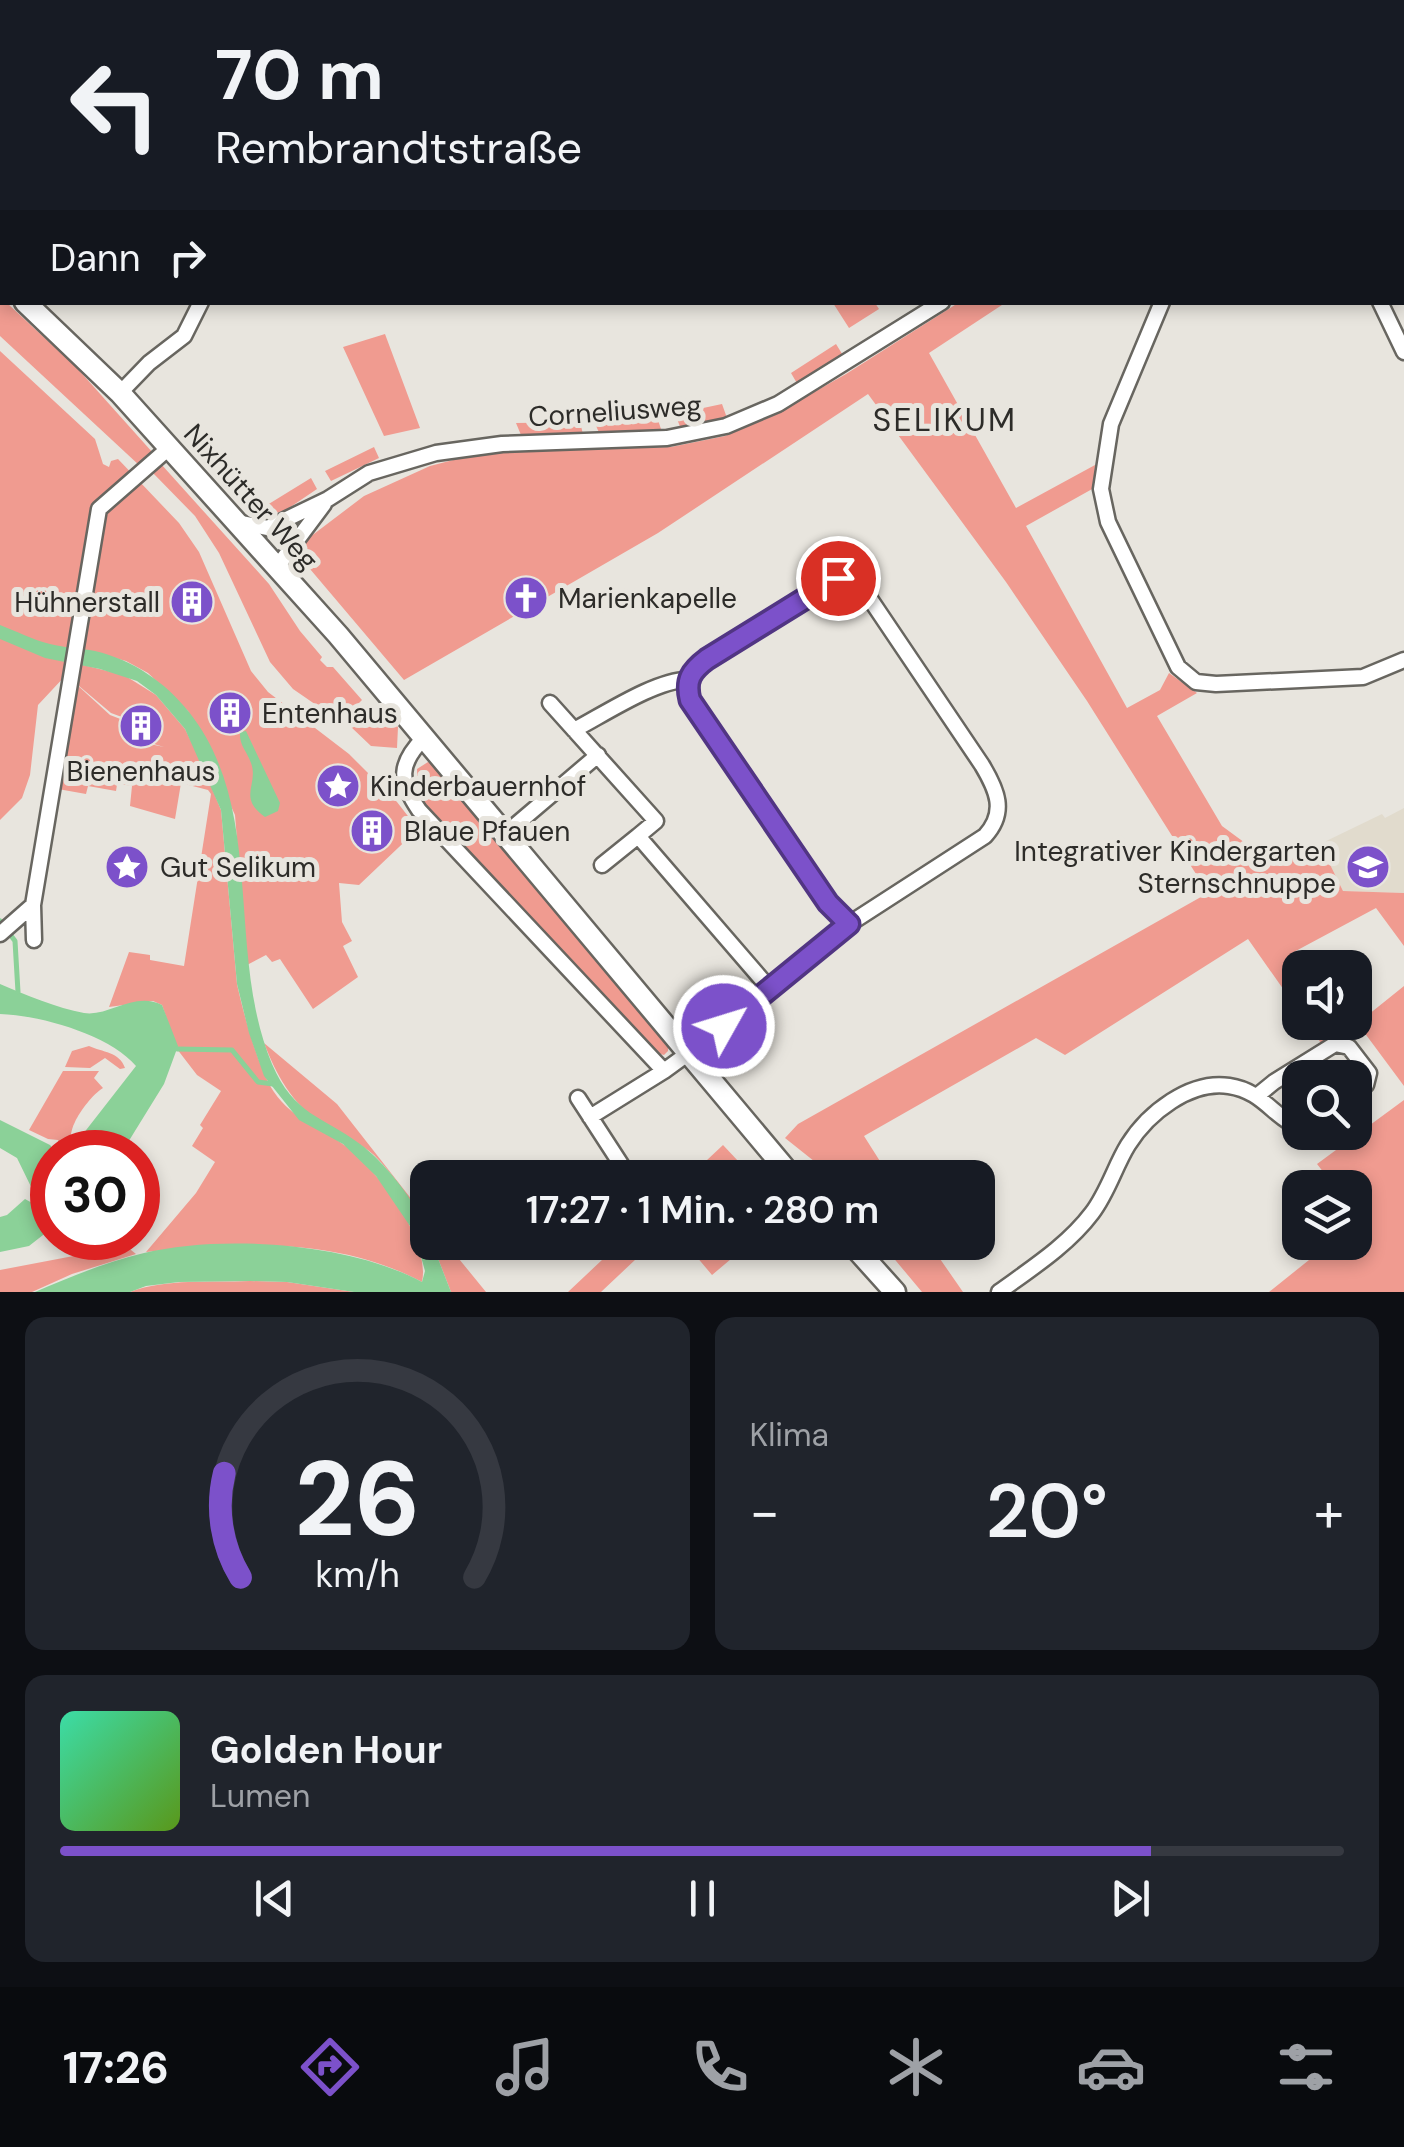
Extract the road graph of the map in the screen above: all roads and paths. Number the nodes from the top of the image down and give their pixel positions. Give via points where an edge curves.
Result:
1 (28, 305) edge
2 (200, 305) edge
3 (937, 305) edge
4 (1161, 305) edge
5 (1381, 305) edge
6 (1404, 352) edge
7 (120, 393) junction
8 (170, 448) junction
9 (328, 499) junction
10 (236, 522) junction
11 (277, 567) junction
12 (1404, 660) edge
13 (688, 680) junction
14 (550, 702) dead end
15 (574, 730) junction
16 (424, 738) junction
17 (598, 756) junction
18 (504, 835) junction
19 (638, 836) junction
20 (602, 865) dead end
21 (33, 904) junction
22 (849, 924) junction
23 (5, 929) edge
24 (34, 940) dead end
25 (770, 989) junction
26 (687, 1055) junction
27 (1310, 1060) edge
28 (1359, 1060) edge
29 (664, 1070) junction
30 (1282, 1077) edge
31 (1258, 1096) junction
32 (578, 1098) dead end
33 (1282, 1114) edge
34 (590, 1117) junction
35 (618, 1160) edge
36 (777, 1160) edge
37 (866, 1260) edge
38 (895, 1292) edge
39 (999, 1292) edge

1 - 7 main road, Nixhütter Weg
2 - 7 street via 184,336
3 - 9 street, Corneliusweg via 778,404 726,426 667,438 436,453 370,473
4 - 12 street via 1111,424 1101,489 1108,522 1178,668 1196,682 1216,684 1362,677
5 - 6 street
7 - 8 main road, Nixhütter Weg
8 - 10 main road, Nixhütter Weg
8 - 21 street via 99,509
9 - 10 street, Corneliusweg via 268,528
9 - 11 street, Corneliusweg
10 - 11 main road, Nixhütter Weg
11 - 16 main road, Nixhütter Weg
13 - 15 street
13 - 22 street via 690,700
13 - 22 street via 707,659 828,581 846,578 864,590 982,765 999,801 989,833
14 - 15 street
15 - 17 street
16 - 18 main road, Nixhütter Weg
16 - 29 street via 404,768 404,783 419,810
17 - 18 street
17 - 19 street via 656,821
18 - 26 main road, Nixhütter Weg
19 - 20 street
19 - 25 street
21 - 23 street
21 - 24 street
22 - 25 street
25 - 26 street
26 - 29 street
26 - 36 main road, Nixhütter Weg
27 - 28 street via 1336,1044 1349,1047
29 - 34 street
30 - 31 street
31 - 33 street
31 - 39 street via 1208,1086 1162,1108 1128,1146 1086,1220
32 - 34 street
34 - 35 street
37 - 38 main road

